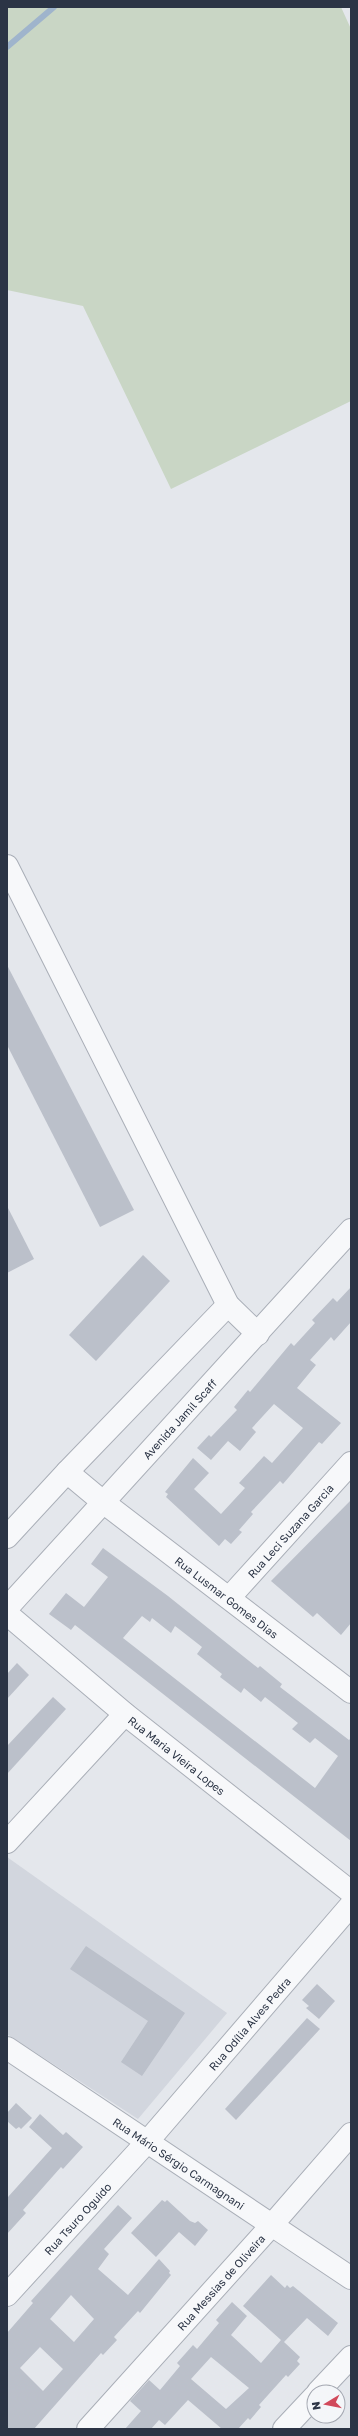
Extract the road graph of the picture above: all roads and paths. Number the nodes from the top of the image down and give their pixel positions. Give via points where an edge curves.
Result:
1 (7, 866) edge
2 (351, 1230) edge
3 (228, 1305) junction
4 (258, 1334) junction
5 (351, 1463) edge
6 (67, 1472) junction
7 (103, 1502) junction
8 (7, 1537) edge
9 (228, 1598) junction
10 (7, 1608) edge
11 (7, 1614) edge
12 (348, 1683) edge
13 (125, 1714) junction
14 (7, 1842) edge
15 (351, 1892) edge
16 (351, 1905) edge
17 (10, 2056) edge
18 (351, 2134) edge
19 (147, 2142) junction
20 (271, 2226) junction
21 (351, 2278) edge
22 (7, 2295) edge
23 (351, 2357) edge
24 (326, 2384) edge
25 (306, 2406) edge
26 (88, 2429) edge
27 (284, 2429) edge

1 - 3 street
2 - 4 street, Avenida Jamil Scaff
3 - 4 street
3 - 6 street
4 - 7 street, Avenida Jamil Scaff
5 - 9 street, Rua Leci Suzana Garcia
6 - 7 street, Rua Lusmar Gomes Dias
6 - 8 street
7 - 9 street, Rua Lusmar Gomes Dias
7 - 10 street, Avenida Jamil Scaff
9 - 12 street, Rua Lusmar Gomes Dias
11 - 13 street, Rua Maria Vieira Lopes
13 - 14 street
13 - 15 street, Rua Maria Vieira Lopes
16 - 19 street, Rua Odília Alves Pedra
17 - 19 street, Rua Mário Sérgio Carmagnani
18 - 20 street, Rua Messias de Oliveira
19 - 20 street, Rua Mário Sérgio Carmagnani
19 - 22 street, Rua Tsuro Oguido
20 - 21 street, Rua Mário Sérgio Carmagnani
20 - 26 street, Rua Messias de Oliveira
23 - 24 street
25 - 27 street

